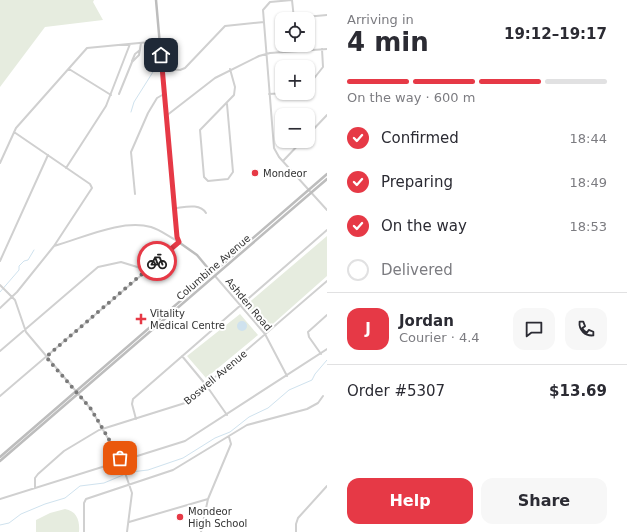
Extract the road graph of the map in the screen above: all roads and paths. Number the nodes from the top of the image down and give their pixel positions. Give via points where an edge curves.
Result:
1 (156, 0) edge
2 (292, 0) edge
3 (293, 12) edge
4 (327, 15) edge
5 (315, 16) edge
6 (264, 22) junction
7 (160, 41) junction
8 (141, 43) junction
9 (130, 44) junction
10 (327, 48) edge
11 (322, 49) junction
12 (315, 50) edge
13 (287, 52) edge
14 (266, 54) junction
15 (69, 69) junction
16 (162, 69) junction
17 (230, 69) junction
18 (315, 76) edge
19 (119, 94) dead end
20 (164, 94) junction
21 (269, 94) junction
22 (275, 94) edge
23 (111, 95) junction
24 (227, 104) junction
25 (327, 115) edge
26 (166, 116) junction
27 (315, 128) edge
28 (14, 132) junction
29 (295, 148) edge
30 (48, 155) junction
31 (283, 161) junction
32 (0, 163) edge
33 (66, 168) junction
34 (327, 174) edge
35 (327, 179) edge
36 (310, 192) junction
37 (135, 194) dead end
38 (175, 208) junction
39 (327, 210) edge
40 (206, 213) dead end
41 (327, 230) edge
42 (179, 242) junction
43 (54, 246) junction
44 (0, 261) edge
45 (147, 270) junction
46 (214, 274) junction
47 (327, 281) edge
48 (0, 284) edge
49 (13, 296) junction
50 (240, 306) junction
51 (0, 308) edge
52 (327, 315) edge
53 (24, 330) junction
54 (265, 334) junction
55 (327, 349) edge
56 (0, 351) edge
57 (321, 354) junction
58 (182, 356) junction
59 (46, 357) junction
60 (287, 376) junction
61 (206, 385) junction
62 (77, 392) junction
63 (0, 396) edge
64 (323, 396) dead end
65 (227, 415) junction
66 (136, 419) junction
67 (103, 429) junction
68 (229, 436) junction
69 (5, 455) junction
70 (0, 457) edge
71 (0, 461) edge
72 (121, 461) junction
73 (130, 485) junction
74 (327, 486) edge
75 (35, 488) junction
76 (0, 498) edge
77 (208, 499) junction
78 (129, 522) junction
79 (84, 532) edge
80 (127, 532) edge
81 (202, 532) edge
82 (296, 532) edge

1 - 7 main road
2 - 3 street
2 - 6 street via 268,4 263,10
4 - 5 street
6 - 14 street
6 - 16 street via 225,26 186,67 180,70
7 - 8 street
7 - 16 main road
8 - 9 street
8 - 19 street
9 - 15 street via 87,48
9 - 23 street
10 - 11 street
11 - 12 street
11 - 18 street via 323,65
13 - 14 street
14 - 17 street
14 - 21 street
15 - 23 street
15 - 28 street
16 - 20 main road
17 - 24 street via 235,91
17 - 26 street
20 - 26 main road
20 - 37 street via 157,98 148,113 131,152
21 - 22 street
21 - 31 street via 275,150
23 - 33 street via 105,109
24 - 24 street via 202,127 200,132 204,178 207,181 230,177 234,170
25 - 27 street
26 - 38 main road
28 - 30 street
28 - 32 street
29 - 31 street
30 - 33 street
30 - 44 street
31 - 36 street
33 - 43 street via 92,186
34 - 36 main road, Columbine Avenue
35 - 36 main road, Columbine Avenue
36 - 39 street
36 - 46 main road, Columbine Avenue
38 - 40 street via 199,207 204,208
38 - 42 main road
41 - 50 street
42 - 43 street, Ashden Road via 151,227 130,227 110,228
42 - 45 street
42 - 46 main road, Ashden Road
43 - 49 street
45 - 53 street via 121,262 98,267
45 - 59 street
46 - 50 street, Ashden Road
46 - 62 main road, Columbine Avenue
47 - 54 street, Boswell Avenue
48 - 49 street
49 - 51 street
49 - 53 street
50 - 54 street, Ashden Road
50 - 58 street
52 - 57 street via 308,332
53 - 56 street
53 - 59 street
54 - 60 street, Ashden Road
54 - 61 street, Boswell Avenue
55 - 57 street
57 - 60 street
58 - 61 street
58 - 66 street via 133,399
59 - 62 street
59 - 63 street
60 - 65 street
61 - 65 street
61 - 66 street, Boswell Avenue via 183,404
62 - 67 street
62 - 69 main road, Columbine Avenue
64 - 68 street via 318,403 306,409 250,424
65 - 72 street via 184,442
66 - 67 street, Boswell Avenue
67 - 72 street
67 - 75 street, Boswell Avenue via 68,449 38,474 35,478
68 - 73 street via 177,468
68 - 77 street via 231,444
69 - 70 main road, Columbine Avenue
69 - 71 main road, Columbine Avenue
72 - 73 street
72 - 75 street
73 - 78 street via 132,495
73 - 79 street via 85,500
74 - 82 street via 298,518
75 - 76 street
77 - 78 street
77 - 81 street
78 - 80 street

